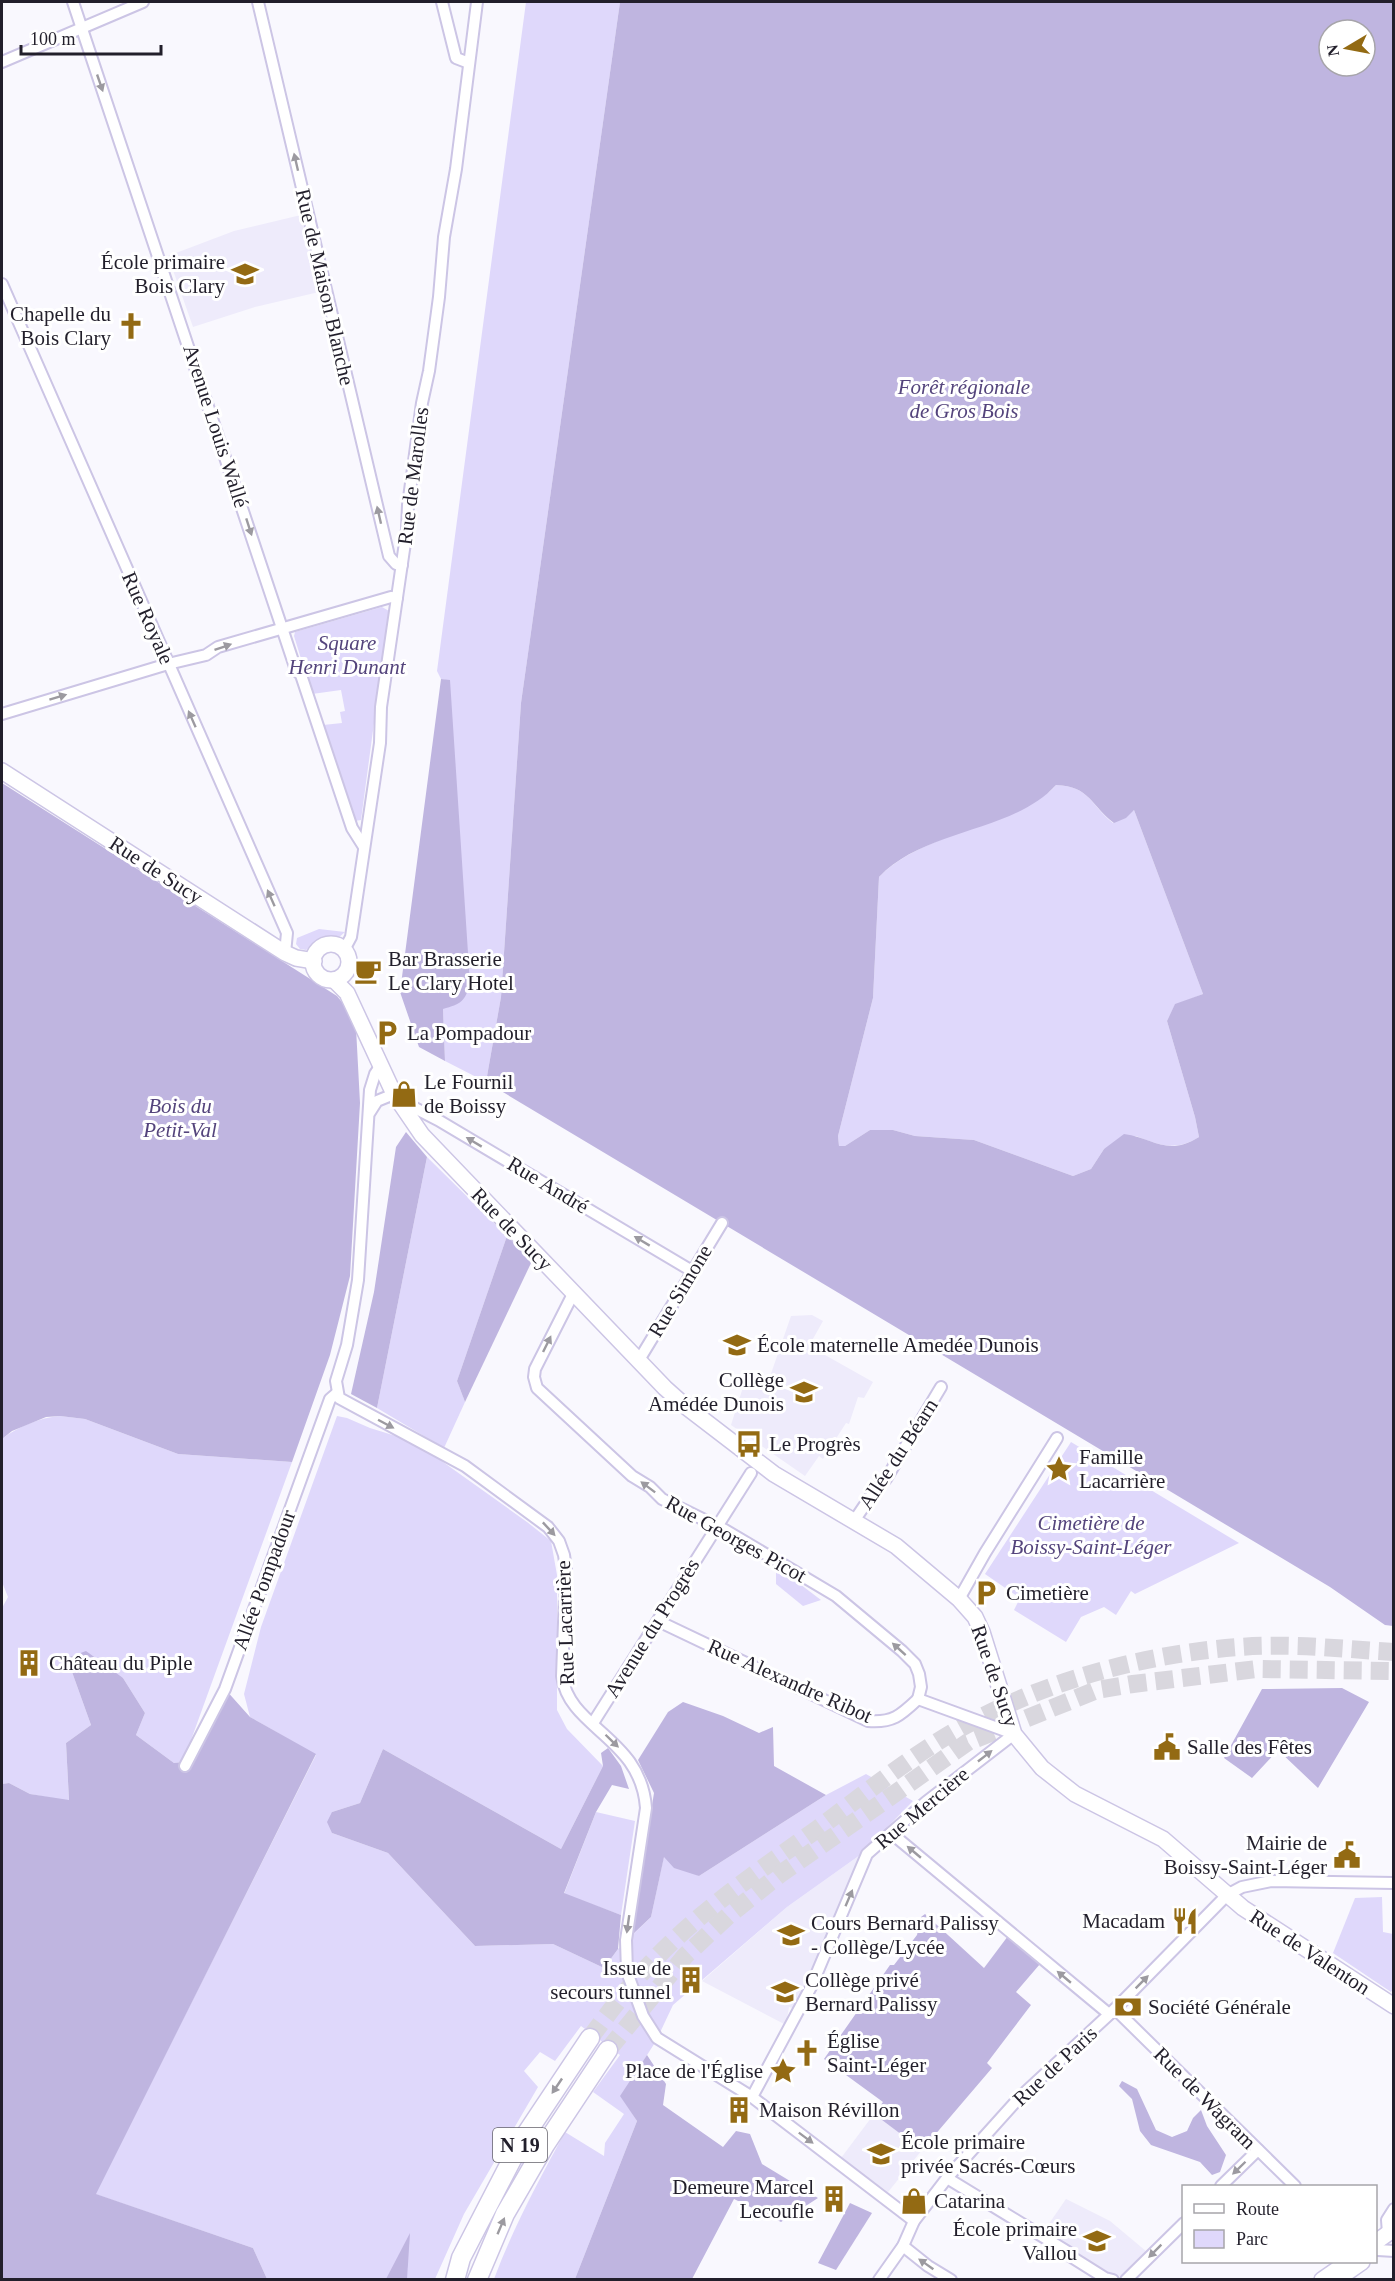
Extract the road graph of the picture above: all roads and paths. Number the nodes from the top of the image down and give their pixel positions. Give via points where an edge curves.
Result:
1 (73, 2) edge
2 (143, 2) edge
3 (258, 2) edge
4 (442, 2) edge
5 (477, 2) edge
6 (81, 28) junction
7 (2, 62) edge
8 (469, 63) junction
9 (2, 284) edge
10 (402, 564) junction
11 (397, 598) junction
12 (284, 629) junction
13 (168, 664) junction
14 (2, 714) edge
15 (2, 771) edge
16 (364, 847) junction
17 (344, 950) junction
18 (285, 953) junction
19 (314, 961) junction
20 (339, 977) junction
21 (381, 1065) junction
22 (394, 1094) junction
23 (402, 1108) junction
24 (370, 1112) junction
25 (722, 1222) dead end
26 (692, 1271) junction
27 (574, 1292) junction
28 (639, 1360) junction
29 (941, 1387) dead end
30 (337, 1394) junction
31 (1057, 1438) dead end
32 (751, 1473) dead end
33 (854, 1521) junction
34 (716, 1526) junction
35 (959, 1599) junction
36 (658, 1621) junction
37 (918, 1699) junction
38 (592, 1723) junction
39 (1014, 1734) junction
40 (184, 1766) dead end
41 (891, 1833) junction
42 (1394, 1883) edge
43 (1227, 1895) junction
44 (1394, 2007) edge
45 (1112, 2012) junction
46 (590, 2038) tunnel mouth
47 (608, 2050) tunnel mouth
48 (752, 2097) junction
49 (1258, 2150) junction
50 (947, 2178) junction
51 (1223, 2185) edge
52 (1293, 2185) edge
53 (1394, 2209) edge
54 (914, 2221) junction
55 (1182, 2225) edge
56 (1385, 2242) edge
57 (903, 2246) junction
58 (461, 2258) junction
59 (1354, 2267) edge
60 (447, 2280) edge
61 (455, 2280) edge
62 (477, 2280) edge
63 (879, 2280) edge
64 (951, 2280) edge
65 (1113, 2280) edge
66 (1126, 2280) edge
67 (1322, 2280) edge
68 (1337, 2280) edge

1 - 6 street, Avenue Louis Wallé
2 - 6 street
10 -> 3 street, Rue de Maison Blanche via 396,564 389,556
4 - 8 street via 456,58
5 - 8 street, Rue de Marolles
6 - 7 street
6 -> 12 street, Avenue Louis Wallé
8 - 10 street, Rue de Marolles
9 - 13 street, Rue Royale
10 - 11 street, Rue de Marolles
11 - 12 street
11 - 16 street, Rue de Marolles
13 -> 12 street
12 - 16 street, Avenue Louis Wallé via 352,828
14 -> 13 street
18 -> 13 street, Rue Royale via 287,933
15 - 18 main road, Rue de Sucy
16 - 17 street, Rue de Marolles via 351,937
17 - 19 main road via 334,944 323,946
17 - 20 main road via 349,960
18 - 19 main road, Rue de Sucy
19 - 20 main road via 321,976
20 - 21 main road, Rue de Sucy
21 - 22 main road, Rue de Sucy
21 - 24 street via 370,1090
22 - 23 main road, Rue de Sucy
22 - 24 street via 377,1101
26 -> 23 street, Rue André via 438,1120 411,1106
23 - 27 main road, Rue de Sucy via 446,1161
24 - 30 street via 358,1280 336,1381
25 - 26 street, Rue Simone
26 - 28 street, Rue Simone
27 - 28 main road, Rue de Sucy
34 -> 27 street, Rue Georges Picot via 662,1499 632,1476 537,1388 535,1369
28 - 33 main road, Rue de Sucy via 684,1405 721,1434 762,1459 787,1482
29 - 33 street, Allée du Béarn via 886,1479
30 -> 38 street, Rue Lacarrière via 350,1406 465,1466 548,1527 559,1541 566,1569 564,1689
30 - 40 street, Allée Pompadour via 330,1400 225,1689
31 - 35 street
32 - 34 street, Avenue du Progrès
33 - 35 main road, Rue de Sucy via 896,1546
34 - 36 street, Avenue du Progrès
37 -> 34 street, Rue Georges Picot via 919,1674 902,1651 837,1596
35 - 39 main road, Rue de Sucy via 982,1632
36 - 37 street, Rue Alexandre Ribot via 868,1721 892,1719
36 - 38 street, Avenue du Progrès
37 - 39 street
38 -> 48 street, Rue Lacarrière via 631,1761 645,1795 626,1940 627,1972 643,2016 657,2038
41 -> 39 street, Rue Mercière
39 - 43 main road, Rue de Sucy via 1042,1768 1069,1790 1163,1839
45 -> 41 street, Rue de Wagram
48 -> 41 street, Rue Mercière via 811,1987 867,1854
42 - 43 street via 1263,1881
43 - 44 main road, Rue de Valenton
45 -> 43 street, Rue de Paris
45 - 49 street, Rue de Wagram
45 - 50 street, Rue de Paris via 1019,2098
46 -> 58 highway, N 19 via 522,2140
62 -> 47 highway, N 19 via 505,2214
48 -> 54 street, Rue Lacarrière
49 -> 51 street
49 - 52 street, Rue de Wagram
50 - 54 street, Rue de Paris
50 - 65 street
53 - 56 street via 1387,2220
54 - 57 street, Rue de Paris
55 -> 66 street
57 - 63 street, Rue de Paris
64 -> 57 street
58 - 60 highway
58 - 61 highway, N 19
59 - 67 main road
59 - 68 main road

